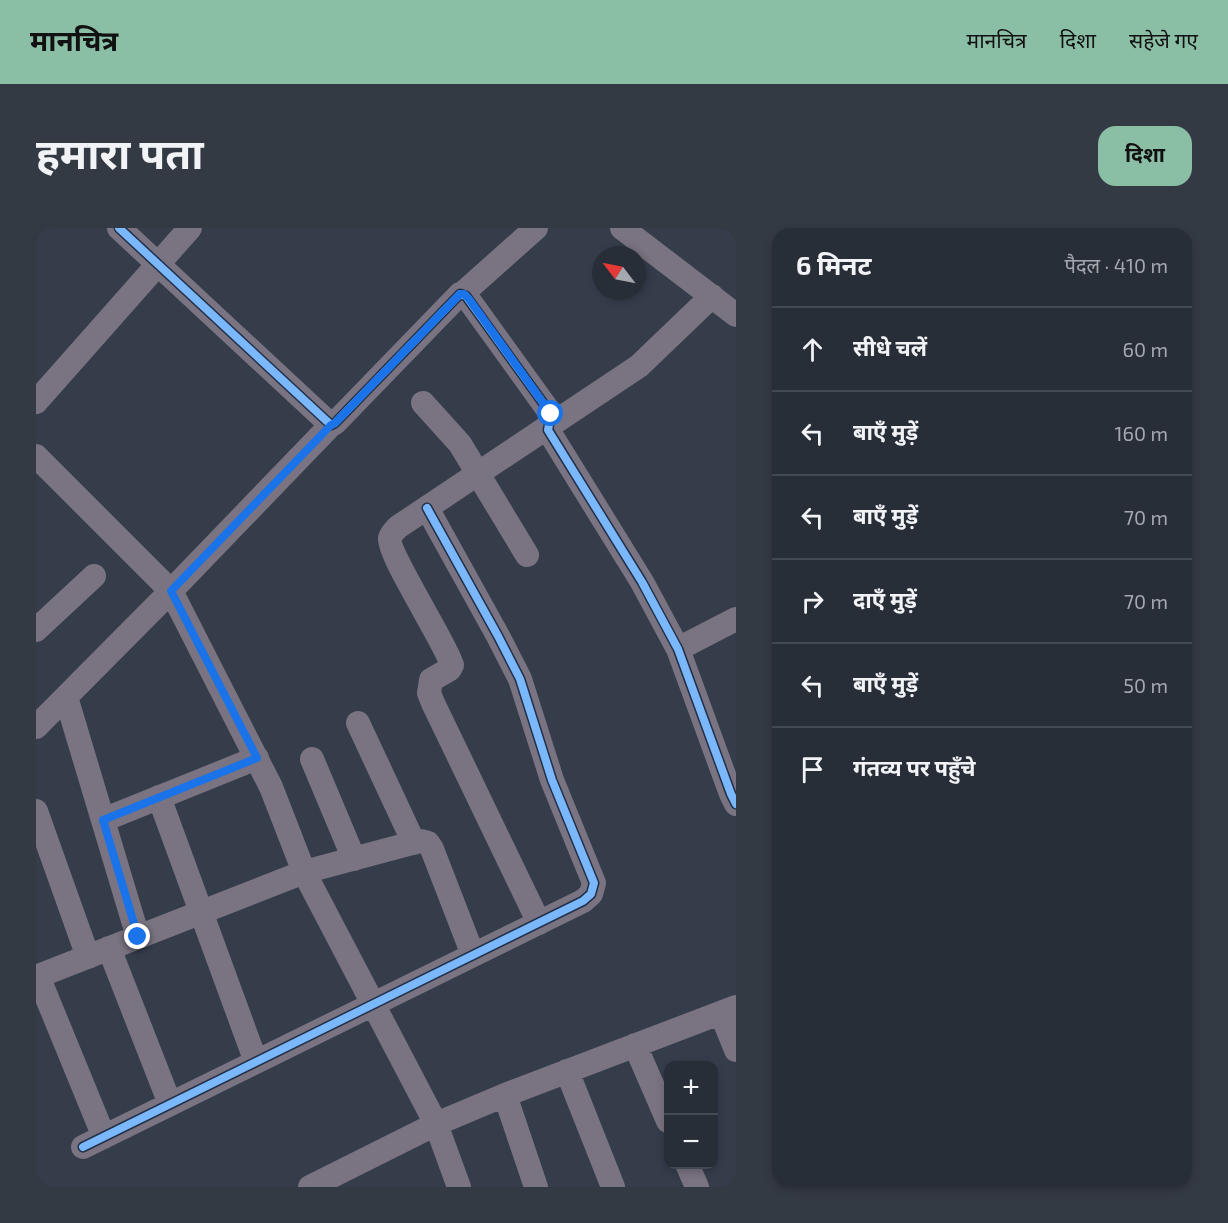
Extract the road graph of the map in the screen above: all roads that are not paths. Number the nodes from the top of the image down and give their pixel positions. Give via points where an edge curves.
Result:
1 (119, 228) edge
2 (190, 228) edge
3 (536, 228) edge
4 (622, 228) edge
5 (157, 265) junction
6 (462, 294) junction
7 (712, 296) junction
8 (736, 315) edge
9 (36, 402) edge
10 (423, 403) dead end
11 (331, 425) junction
12 (547, 427) junction
13 (41, 469) edge
14 (479, 473) junction
15 (427, 508) junction
16 (527, 555) dead end
17 (94, 576) dead end
18 (171, 591) junction
19 (736, 620) edge
20 (36, 630) edge
21 (678, 649) junction
22 (66, 697) junction
23 (358, 723) dead end
24 (36, 727) edge
25 (257, 758) junction
26 (312, 759) dead end
27 (159, 797) junction
28 (736, 804) edge
29 (36, 812) edge
30 (103, 820) junction
31 (414, 843) junction
32 (354, 859) junction
33 (304, 872) junction
34 (201, 912) junction
35 (539, 922) junction
36 (138, 937) junction
37 (99, 952) junction
38 (473, 955) junction
39 (37, 976) edge
40 (375, 1004) junction
41 (728, 1010) edge
42 (636, 1045) junction
43 (736, 1050) edge
44 (256, 1062) junction
45 (567, 1071) junction
46 (505, 1095) junction
47 (170, 1104) junction
48 (666, 1115) edge
49 (436, 1124) junction
50 (689, 1169) edge
51 (310, 1187) edge
52 (459, 1187) edge
53 (536, 1187) edge
54 (613, 1187) edge
55 (697, 1187) edge

1 - 5 street
2 - 5 street
3 - 6 street
4 - 7 street
5 - 9 street
5 - 11 street
6 - 11 street
6 - 12 street via 551,414
7 - 8 street
7 - 12 street via 639,366
10 - 14 street via 460,444
11 - 18 street
12 - 14 street
12 - 21 street via 642,582
13 - 18 street
14 - 15 street
14 - 16 street
15 - 35 street via 520,679 552,780 594,883 591,894 583,901
15 - 35 street via 398,527 390,543 452,665 431,680 429,693
17 - 20 street
18 - 22 street
18 - 25 street
19 - 21 street
21 - 28 street
22 - 24 street
22 - 30 street
23 - 31 street
25 - 27 street
25 - 33 street
26 - 32 street
27 - 30 street
27 - 34 street
29 - 37 street
30 - 36 street
31 - 32 street
31 - 38 street via 428,843 432,849
32 - 33 street
33 - 34 street
33 - 40 street
34 - 36 street
34 - 44 street
35 - 38 street
36 - 37 street
37 - 39 street
37 - 47 street
38 - 40 street
39 - 47 street via 93,1142
40 - 44 street
40 - 49 street
41 - 42 street
41 - 43 street
42 - 45 street
42 - 48 street
44 - 47 street
45 - 46 street
45 - 54 street
46 - 49 street
46 - 53 street
49 - 51 street
49 - 52 street
50 - 55 street

